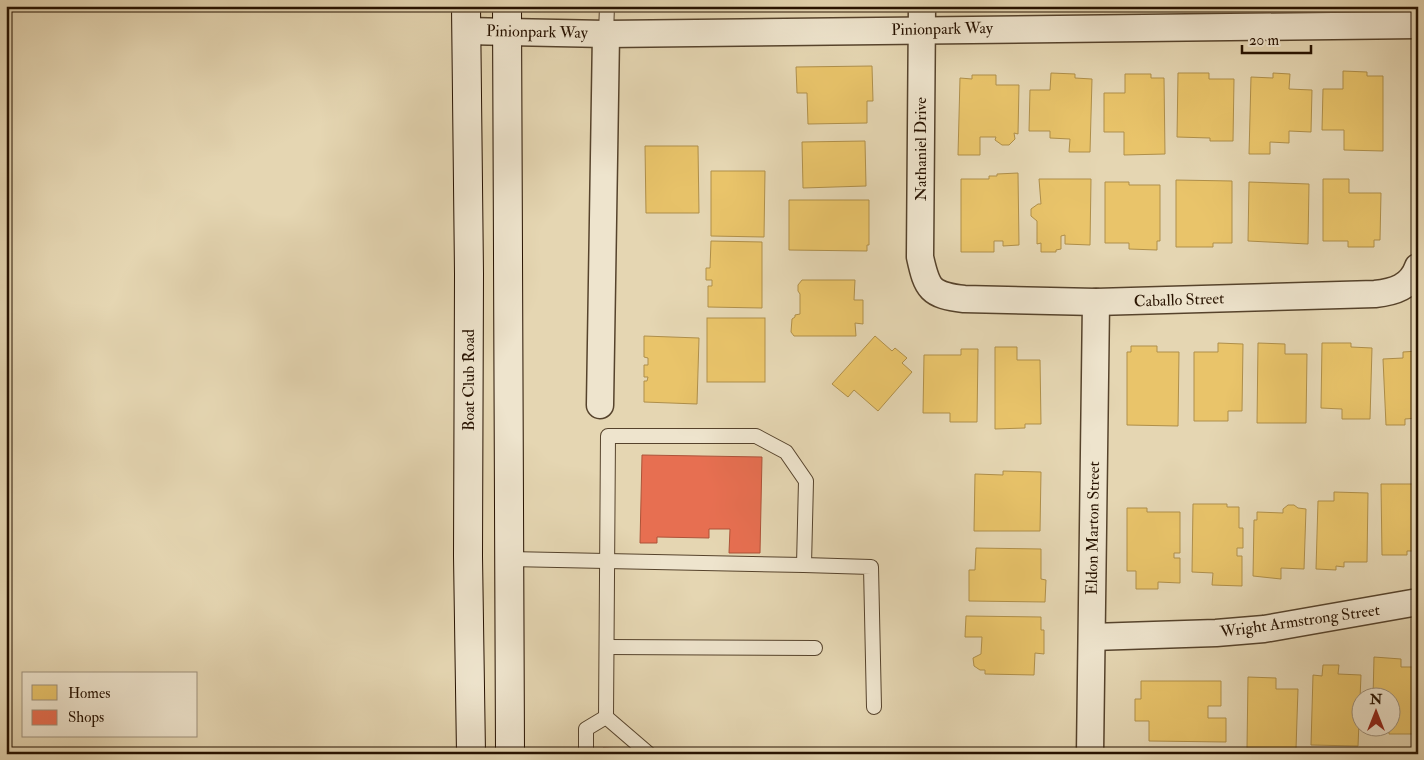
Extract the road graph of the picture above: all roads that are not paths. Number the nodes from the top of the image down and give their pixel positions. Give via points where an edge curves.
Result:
1 (607, 6) edge
2 (466, 18) edge
3 (922, 18) edge
4 (507, 19) edge
5 (1418, 25) edge
6 (606, 34) junction
7 (1418, 268) edge
8 (932, 288) joint
9 (1096, 302) junction
10 (600, 405) dead end
11 (509, 560) junction
12 (608, 562) junction
13 (804, 566) junction
14 (1418, 602) edge
15 (1092, 637) junction
16 (607, 647) junction
17 (815, 648) dead end
18 (874, 707) dead end
19 (606, 717) junction
20 (471, 754) edge
21 (510, 754) edge
22 (586, 754) edge
23 (649, 754) edge
24 (1090, 754) edge

1 - 6 lane
2 - 4 street, Pinionpark Way
2 - 20 main road, Boat Club Road
3 - 5 street, Pinionpark Way
3 - 6 street, Pinionpark Way
3 - 8 street, Nathaniel Drive via 920,257 924,277
4 - 6 street, Pinionpark Way
4 - 11 main road
6 - 10 street
7 - 9 street, Caballo Street via 1410,282 1393,292 1375,294
8 - 9 street, Caballo Street via 942,296 964,299
9 - 15 street, Eldon Marton Street
11 - 12 lane
11 - 21 main road
12 - 13 lane
12 - 13 lane via 608,436 756,436 786,452 806,482
12 - 16 lane
13 - 18 lane via 871,567
14 - 15 street, Wright Armstrong Street via 1264,629
15 - 24 street, Eldon Marton Street
16 - 17 lane
16 - 19 lane
19 - 22 lane via 586,729
19 - 23 lane

